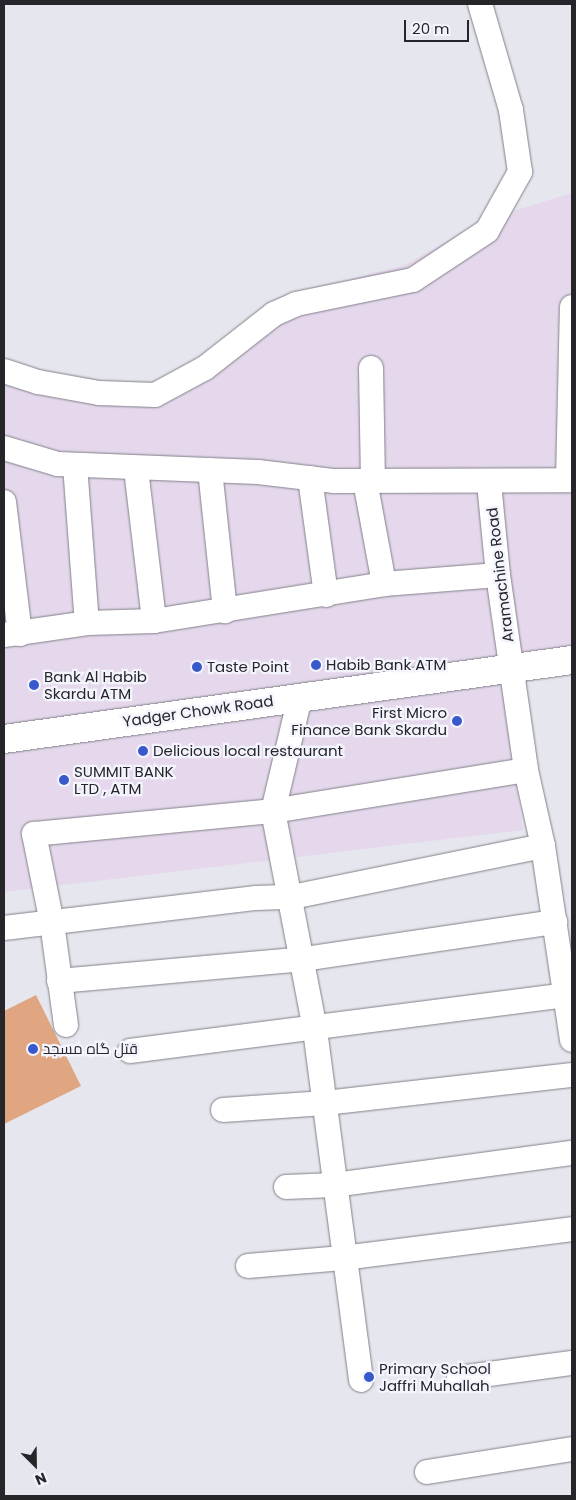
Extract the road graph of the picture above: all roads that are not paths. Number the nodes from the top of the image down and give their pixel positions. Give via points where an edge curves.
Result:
1 (480, 4) edge
2 (572, 307) edge
3 (371, 368) dead end
4 (4, 371) edge
5 (571, 375) edge
6 (4, 448) edge
7 (75, 465) junction
8 (136, 469) junction
9 (210, 470) junction
10 (310, 478) junction
11 (570, 480) edge
12 (369, 481) junction
13 (489, 483) junction
14 (4, 502) edge
15 (498, 575) junction
16 (384, 584) junction
17 (326, 595) junction
18 (225, 611) junction
19 (154, 621) junction
20 (87, 623) junction
21 (12, 634) edge
22 (572, 660) edge
23 (511, 668) junction
24 (300, 697) junction
25 (4, 739) edge
26 (526, 770) junction
27 (273, 811) junction
28 (543, 846) junction
29 (292, 897) junction
30 (555, 922) junction
31 (52, 924) junction
32 (4, 928) edge
33 (304, 959) junction
34 (60, 981) junction
35 (567, 995) junction
36 (66, 1025) dead end
37 (315, 1030) junction
38 (572, 1040) edge
39 (130, 1051) dead end
40 (572, 1074) edge
41 (325, 1103) junction
42 (224, 1110) dead end
43 (572, 1153) edge
44 (334, 1185) junction
45 (286, 1187) dead end
46 (572, 1229) edge
47 (343, 1258) junction
48 (248, 1266) dead end
49 (572, 1363) edge
50 (459, 1378) dead end
51 (361, 1380) dead end
52 (572, 1449) edge
53 (426, 1472) dead end

1 - 4 street via 511,110 520,172 487,231 413,280 296,304 274,314 205,368 155,395 99,393 38,382
2 - 5 street
3 - 12 street
5 - 11 street
6 - 7 street via 58,464
7 - 8 street
7 - 20 street
8 - 9 street
8 - 19 street
9 - 10 street
9 - 18 street
10 - 12 street
10 - 17 street
11 - 13 street
12 - 13 street
12 - 16 street
13 - 15 street, Aramachine Road
14 - 21 street
15 - 16 street
15 - 23 street, Aramachine Road
16 - 17 street
17 - 18 street
18 - 19 street
19 - 20 street
20 - 21 street
22 - 23 highway, Yadger Chowk Road
23 - 24 highway, Yadger Chowk Road
23 - 26 street, Aramachine Road
24 - 25 highway, Yadger Chowk Road
24 - 27 street
26 - 27 street
26 - 28 street, Aramachine Road
27 - 29 street
27 - 31 street via 34,834
28 - 29 street
28 - 30 street, Aramachine Road
29 - 31 street via 256,898
29 - 33 street
30 - 33 street
30 - 35 street, Aramachine Road
31 - 32 street
31 - 34 street
33 - 34 street
33 - 37 street
34 - 36 street
35 - 37 street
35 - 38 street, Aramachine Road
37 - 39 street
37 - 41 street
40 - 41 street
41 - 42 street
41 - 44 street
43 - 44 street
44 - 45 street
44 - 47 street
46 - 47 street
47 - 48 street
47 - 51 street
49 - 50 street
52 - 53 street

